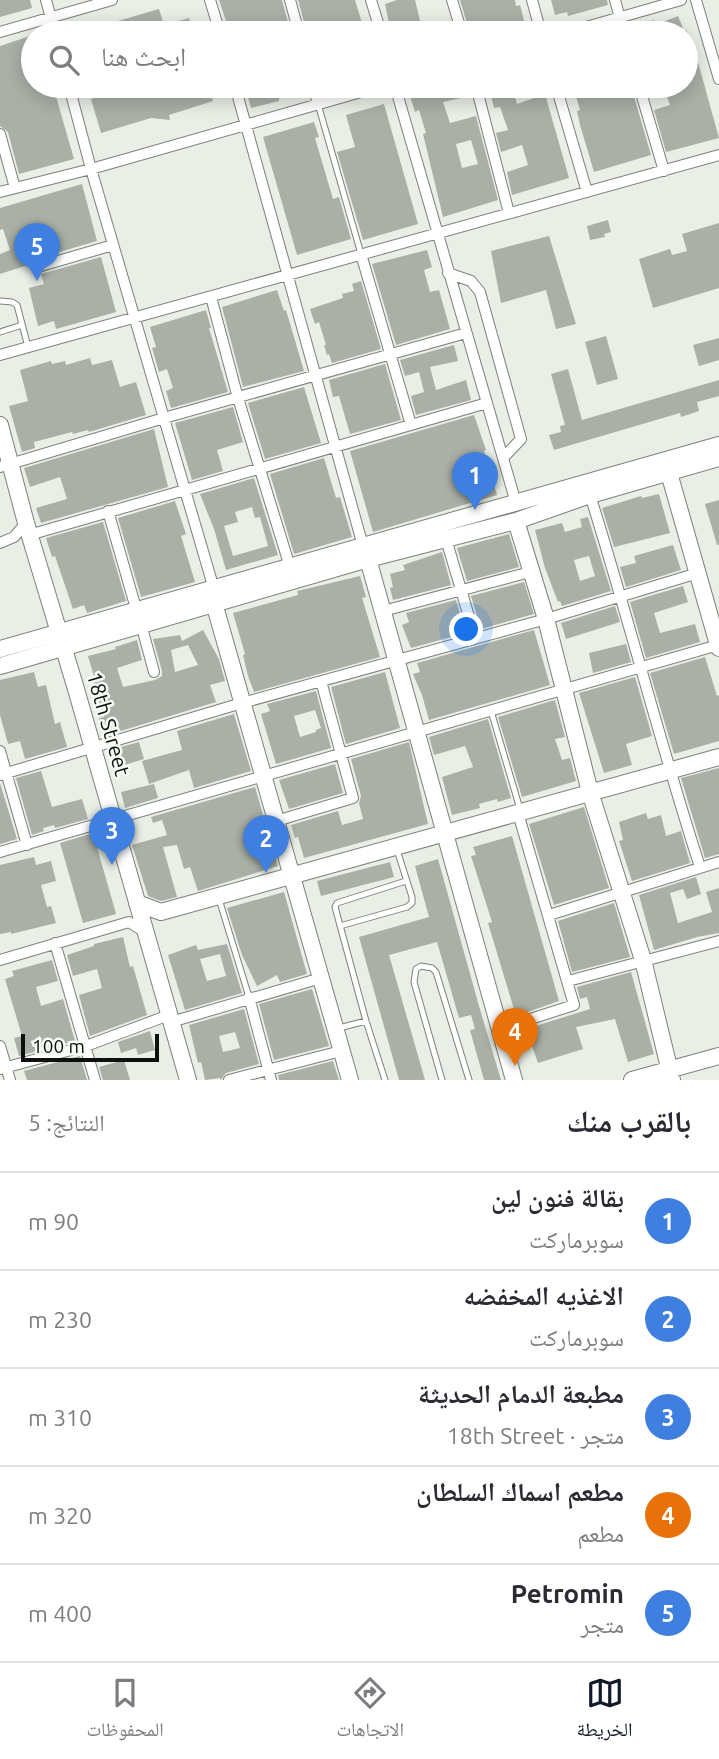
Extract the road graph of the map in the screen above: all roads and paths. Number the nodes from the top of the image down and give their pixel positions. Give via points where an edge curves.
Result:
1 (46, 0) edge
2 (112, 0) edge
3 (210, 0) edge
4 (290, 0) edge
5 (371, 0) edge
6 (452, 0) edge
7 (532, 0) edge
8 (615, 0) edge
9 (681, 0) edge
10 (696, 0) edge
11 (51, 18) junction
12 (620, 18) junction
13 (40, 21) edge
14 (52, 21) edge
15 (216, 21) edge
16 (296, 21) edge
17 (377, 21) edge
18 (458, 21) edge
19 (538, 21) edge
20 (609, 21) edge
21 (621, 21) edge
22 (21, 26) edge
23 (0, 32) edge
24 (719, 79) edge
25 (72, 98) edge
26 (239, 98) edge
27 (316, 98) edge
28 (339, 98) edge
29 (398, 98) edge
30 (479, 98) edge
31 (560, 98) edge
32 (643, 98) edge
33 (318, 104) junction
34 (247, 125) junction
35 (0, 134) edge
36 (719, 155) edge
37 (91, 169) junction
38 (664, 171) junction
39 (15, 188) junction
40 (0, 192) edge
41 (587, 192) junction
42 (509, 213) junction
43 (437, 234) junction
44 (113, 245) junction
45 (361, 254) junction
46 (41, 265) dead end
47 (448, 273) junction
48 (286, 276) junction
49 (211, 297) junction
50 (0, 301) edge
51 (134, 318) junction
52 (22, 325) junction
53 (0, 332) edge
54 (466, 333) junction
55 (28, 347) junction
56 (390, 354) junction
57 (0, 355) edge
58 (315, 374) junction
59 (238, 398) junction
60 (487, 403) junction
61 (164, 418) junction
62 (0, 425) edge
63 (411, 425) junction
64 (719, 445) edge
65 (335, 447) junction
66 (503, 458) junction
67 (719, 458) edge
68 (6, 466) edge
69 (259, 468) junction
70 (669, 473) junction
71 (184, 490) junction
72 (590, 495) junction
73 (516, 503) junction
74 (108, 511) junction
75 (516, 520) junction
76 (27, 529) junction
77 (446, 539) junction
78 (0, 543) edge
79 (366, 553) junction
80 (290, 567) junction
81 (530, 572) junction
82 (698, 573) junction
83 (460, 590) junction
84 (622, 595) junction
85 (214, 596) junction
86 (383, 611) junction
87 (139, 618) junction
88 (546, 618) junction
89 (475, 637) junction
90 (61, 639) junction
91 (718, 647) edge
92 (0, 649) edge
93 (396, 659) junction
94 (0, 666) edge
95 (642, 667) junction
96 (154, 672) dead end
97 (321, 681) junction
98 (565, 688) junction
99 (242, 703) junction
100 (490, 710) junction
101 (415, 732) junction
102 (93, 748) junction
103 (0, 751) edge
104 (342, 752) junction
105 (719, 757) edge
106 (669, 772) junction
107 (3, 774) edge
108 (263, 776) junction
109 (590, 792) junction
110 (519, 812) junction
111 (113, 818) junction
112 (276, 821) junction
113 (445, 833) junction
114 (27, 845) junction
115 (396, 847) junction
116 (0, 852) edge
117 (719, 862) edge
118 (700, 867) junction
119 (292, 875) junction
120 (407, 881) junction
121 (622, 891) junction
122 (219, 896) junction
123 (137, 903) junction
124 (549, 915) junction
125 (340, 926) junction
126 (145, 932) junction
127 (719, 941) edge
128 (55, 943) junction
129 (0, 960) edge
130 (643, 960) junction
131 (321, 978) junction
132 (568, 981) junction
133 (249, 997) junction
134 (170, 1018) junction
135 (366, 1021) junction
136 (522, 1022) dead end
137 (335, 1029) junction
138 (0, 1046) edge
139 (86, 1046) junction
140 (341, 1051) junction
141 (719, 1056) edge
142 (3, 1068) edge
143 (270, 1075) edge
144 (671, 1075) edge
145 (9, 1080) edge
146 (95, 1080) edge
147 (188, 1080) edge
148 (229, 1080) edge
149 (350, 1080) edge
150 (385, 1080) edge
151 (442, 1080) edge
152 (469, 1080) edge
153 (514, 1080) edge
154 (632, 1080) edge

1 - 11 street
2 - 11 street
3 - 15 street
4 - 16 street
5 - 17 street
6 - 18 street
7 - 19 street
8 - 12 street
9 - 12 street
10 - 24 street
11 - 13 street
11 - 14 street
12 - 20 street
12 - 21 street
22 - 23 street
25 - 37 street
26 - 34 street
27 - 33 street
28 - 33 street
29 - 43 street
30 - 42 street
31 - 41 street
32 - 38 street
33 - 34 street
33 - 45 lane
34 - 37 street
34 - 48 street
35 - 39 street
36 - 38 street
37 - 39 street
37 - 44 street
38 - 41 street
39 - 40 street
41 - 42 street
42 - 43 street
43 - 45 street
43 - 47 street
44 - 46 street
44 - 51 street
45 - 48 street
45 - 56 street
47 - 54 street
47 - 66 street via 471,281 480,292 520,439
48 - 49 street
48 - 58 street
49 - 51 street
49 - 59 street
50 - 52 lane via 16,305
51 - 55 street
51 - 61 street
52 - 53 lane
52 - 55 lane
54 - 56 street
54 - 60 street
55 - 57 street
56 - 58 street
56 - 63 street
58 - 59 street
58 - 65 street
59 - 61 street
59 - 69 street
60 - 63 street
60 - 66 street
61 - 68 street
61 - 71 street
62 - 68 street, 18th Street
63 - 65 street
64 - 73 street
65 - 69 street
65 - 79 street
66 - 73 street
67 - 70 street
68 - 76 street, 18th Street
69 - 71 street
69 - 80 street
70 - 72 street
70 - 82 street
71 - 74 street
71 - 85 street
72 - 75 street
72 - 84 street
73 - 79 street via 392,538
74 - 76 street
74 - 87 street
75 - 77 street
75 - 81 street
76 - 78 street
76 - 90 street, 18th Street
77 - 79 street
77 - 83 street
79 - 80 street
79 - 85 street
79 - 86 street
80 - 85 street
81 - 83 street
81 - 88 street
82 - 84 street
82 - 91 street
83 - 86 street
83 - 89 street
84 - 88 street
84 - 95 street
85 - 87 street
85 - 99 street
86 - 93 street
87 - 90 street
87 - 96 street
88 - 89 street
88 - 98 street
89 - 93 street
90 - 92 street
90 - 94 street
90 - 102 street, 18th Street
91 - 95 street
93 - 97 street
93 - 101 street
95 - 98 street
95 - 106 street
97 - 99 street
97 - 104 street
98 - 100 street
98 - 109 street
99 - 102 street
99 - 108 street
100 - 101 street
100 - 110 lane
101 - 104 street
101 - 113 street
102 - 107 street
102 - 111 street, 18th Street
103 - 107 street
104 - 108 street
104 - 112 street via 354,798
105 - 106 street
106 - 109 street
106 - 118 street
107 - 114 street
108 - 111 street
108 - 112 street
109 - 110 street
109 - 121 street
110 - 113 street
110 - 124 street
111 - 114 street
111 - 123 street, 18th Street
112 - 119 street
113 - 115 street
113 - 153 street
114 - 116 street
115 - 119 street
115 - 120 lane
117 - 118 street
118 - 121 street
119 - 122 street
119 - 131 street
120 - 125 lane via 337,903
120 - 125 lane via 412,897 407,907
121 - 124 street
121 - 130 street
122 - 123 street via 161,912
122 - 133 lane
123 - 126 street, 18th Street
124 - 132 street
125 - 135 lane
126 - 128 street via 129,922
126 - 134 street, 18th Street
127 - 130 street
128 - 129 street
128 - 139 street
130 - 132 street
130 - 144 street
131 - 133 street
131 - 137 street
132 - 136 street via 575,1005
133 - 134 street
133 - 143 street
134 - 139 street
134 - 147 street, 18th Street
135 - 137 lane
135 - 150 lane
137 - 140 street
138 - 142 street
139 - 142 street
139 - 146 street
140 - 143 street
140 - 149 street
141 - 144 street
142 - 145 street
143 - 148 street
144 - 154 street
151 - 152 lane via 414,982 421,966 436,972

